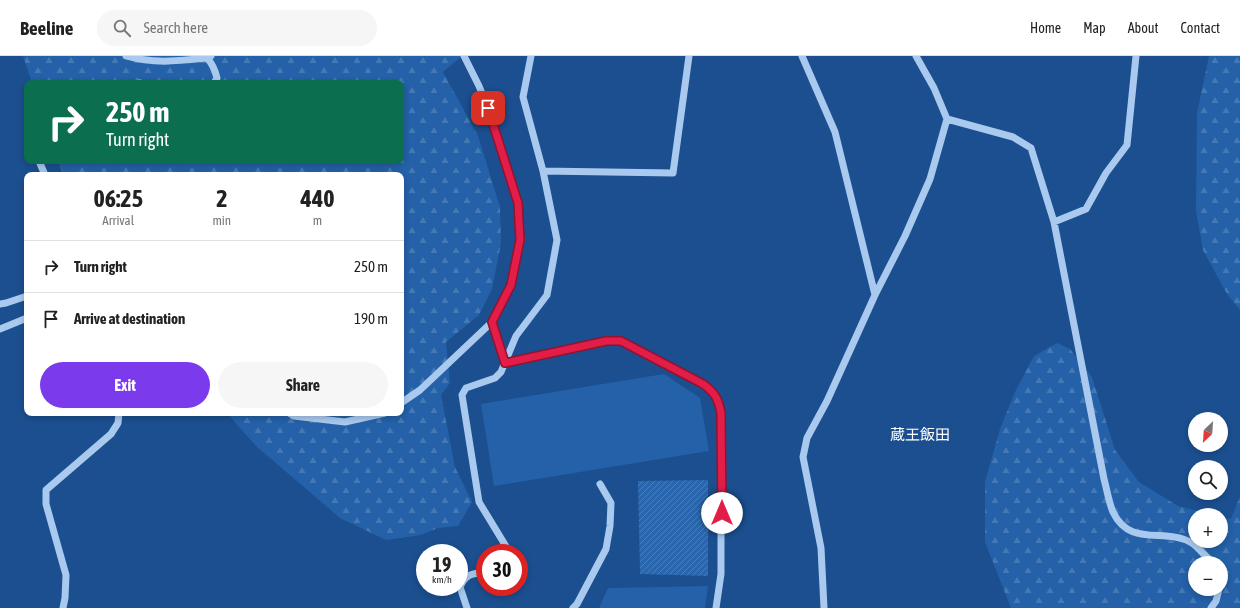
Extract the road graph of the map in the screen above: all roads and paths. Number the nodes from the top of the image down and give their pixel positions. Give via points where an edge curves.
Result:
1 (126, 56) edge
2 (464, 56) edge
3 (531, 56) edge
4 (689, 56) edge
5 (802, 56) edge
6 (916, 56) edge
7 (1136, 56) edge
8 (209, 57) edge
9 (216, 80) edge
10 (947, 119) junction
11 (543, 171) junction
12 (1054, 222) junction
13 (875, 295) junction
14 (24, 297) edge
15 (0, 304) edge
16 (24, 319) edge
17 (492, 322) junction
18 (0, 329) edge
19 (505, 363) junction
20 (404, 401) edge
21 (119, 416) edge
22 (294, 416) edge
23 (372, 416) edge
24 (600, 484) dead end
25 (505, 544) edge
26 (1204, 556) edge
27 (476, 574) edge
28 (1217, 596) edge
29 (63, 608) edge
30 (467, 608) edge
31 (573, 608) edge
32 (716, 608) edge
33 (824, 608) edge
34 (1211, 608) edge

1 - 8 street via 142,61 168,62
2 - 17 street via 488,108 518,203 520,240 511,285
3 - 11 street via 523,97
4 - 11 street via 673,173
5 - 13 street via 835,132
6 - 10 street via 934,88
7 - 12 street via 1127,144 1106,173 1086,209
8 - 9 street via 215,69
10 - 12 street via 1013,137 1031,148
10 - 13 street via 930,179
11 - 19 street via 557,240 547,296 516,336
12 - 26 street via 1113,512 1124,527 1138,534 1171,536 1192,543
13 - 33 street via 827,401 807,438 804,457 821,548
14 - 15 street
16 - 18 street
17 - 19 street
17 - 20 street via 420,390
19 - 25 street via 495,378 466,388 462,395 480,502
19 - 32 street via 599,342 621,341 703,384 714,393 721,413 722,450 721,574
21 - 29 street via 118,423 111,434 46,490 46,504 66,575
22 - 23 street via 345,422
24 - 31 street via 611,503 606,549
27 - 30 street via 466,576 460,587
28 - 34 street

